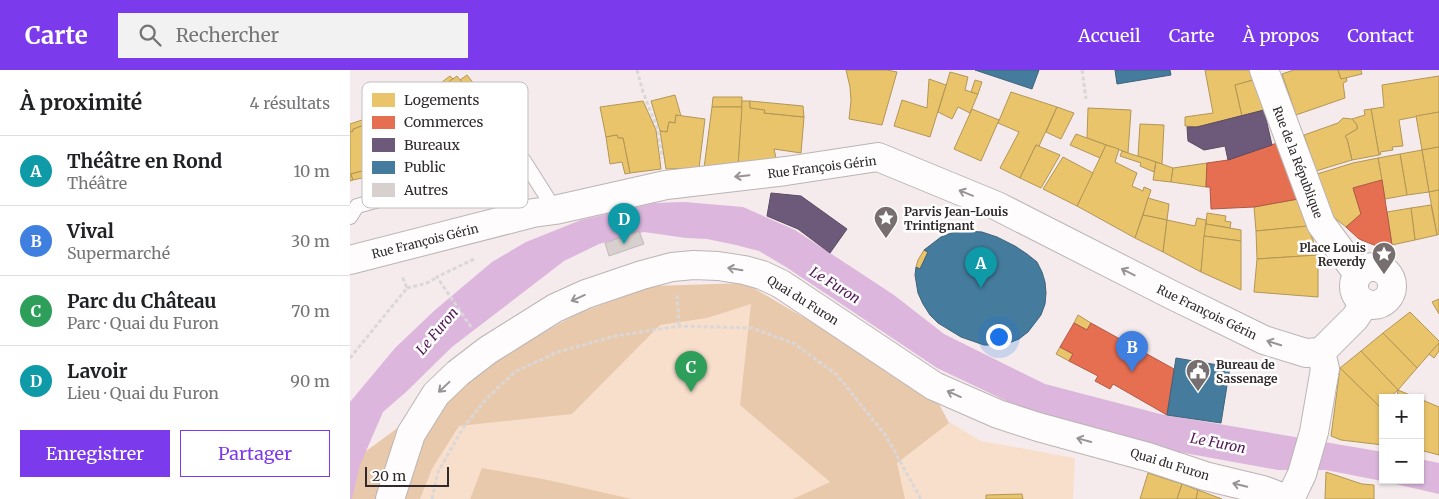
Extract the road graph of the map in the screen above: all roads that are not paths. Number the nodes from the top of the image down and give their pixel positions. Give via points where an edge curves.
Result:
1 (1264, 70) edge
2 (528, 167) edge
3 (362, 205) edge
4 (555, 210) junction
5 (350, 217) edge
6 (350, 260) edge
7 (1322, 352) junction
8 (390, 499) edge
9 (1288, 499) edge

1 - 7 street, Rue de la République via 1321,224 1358,274 1373,266 1384,270 1390,278 1391,289 1386,299 1376,304 1365,303
2 - 4 lane
3 - 5 lane
4 - 6 street, Rue François Gérin
7 -> 4 street, Rue François Gérin via 1306,353 1264,340 997,206 878,157 666,184
7 - 9 street via 1325,369 1314,432 1302,474
9 -> 8 street, Quai du Furon via 998,414 934,386 781,284 744,270 694,265 642,275 586,294 555,308 488,350 436,394 410,434

